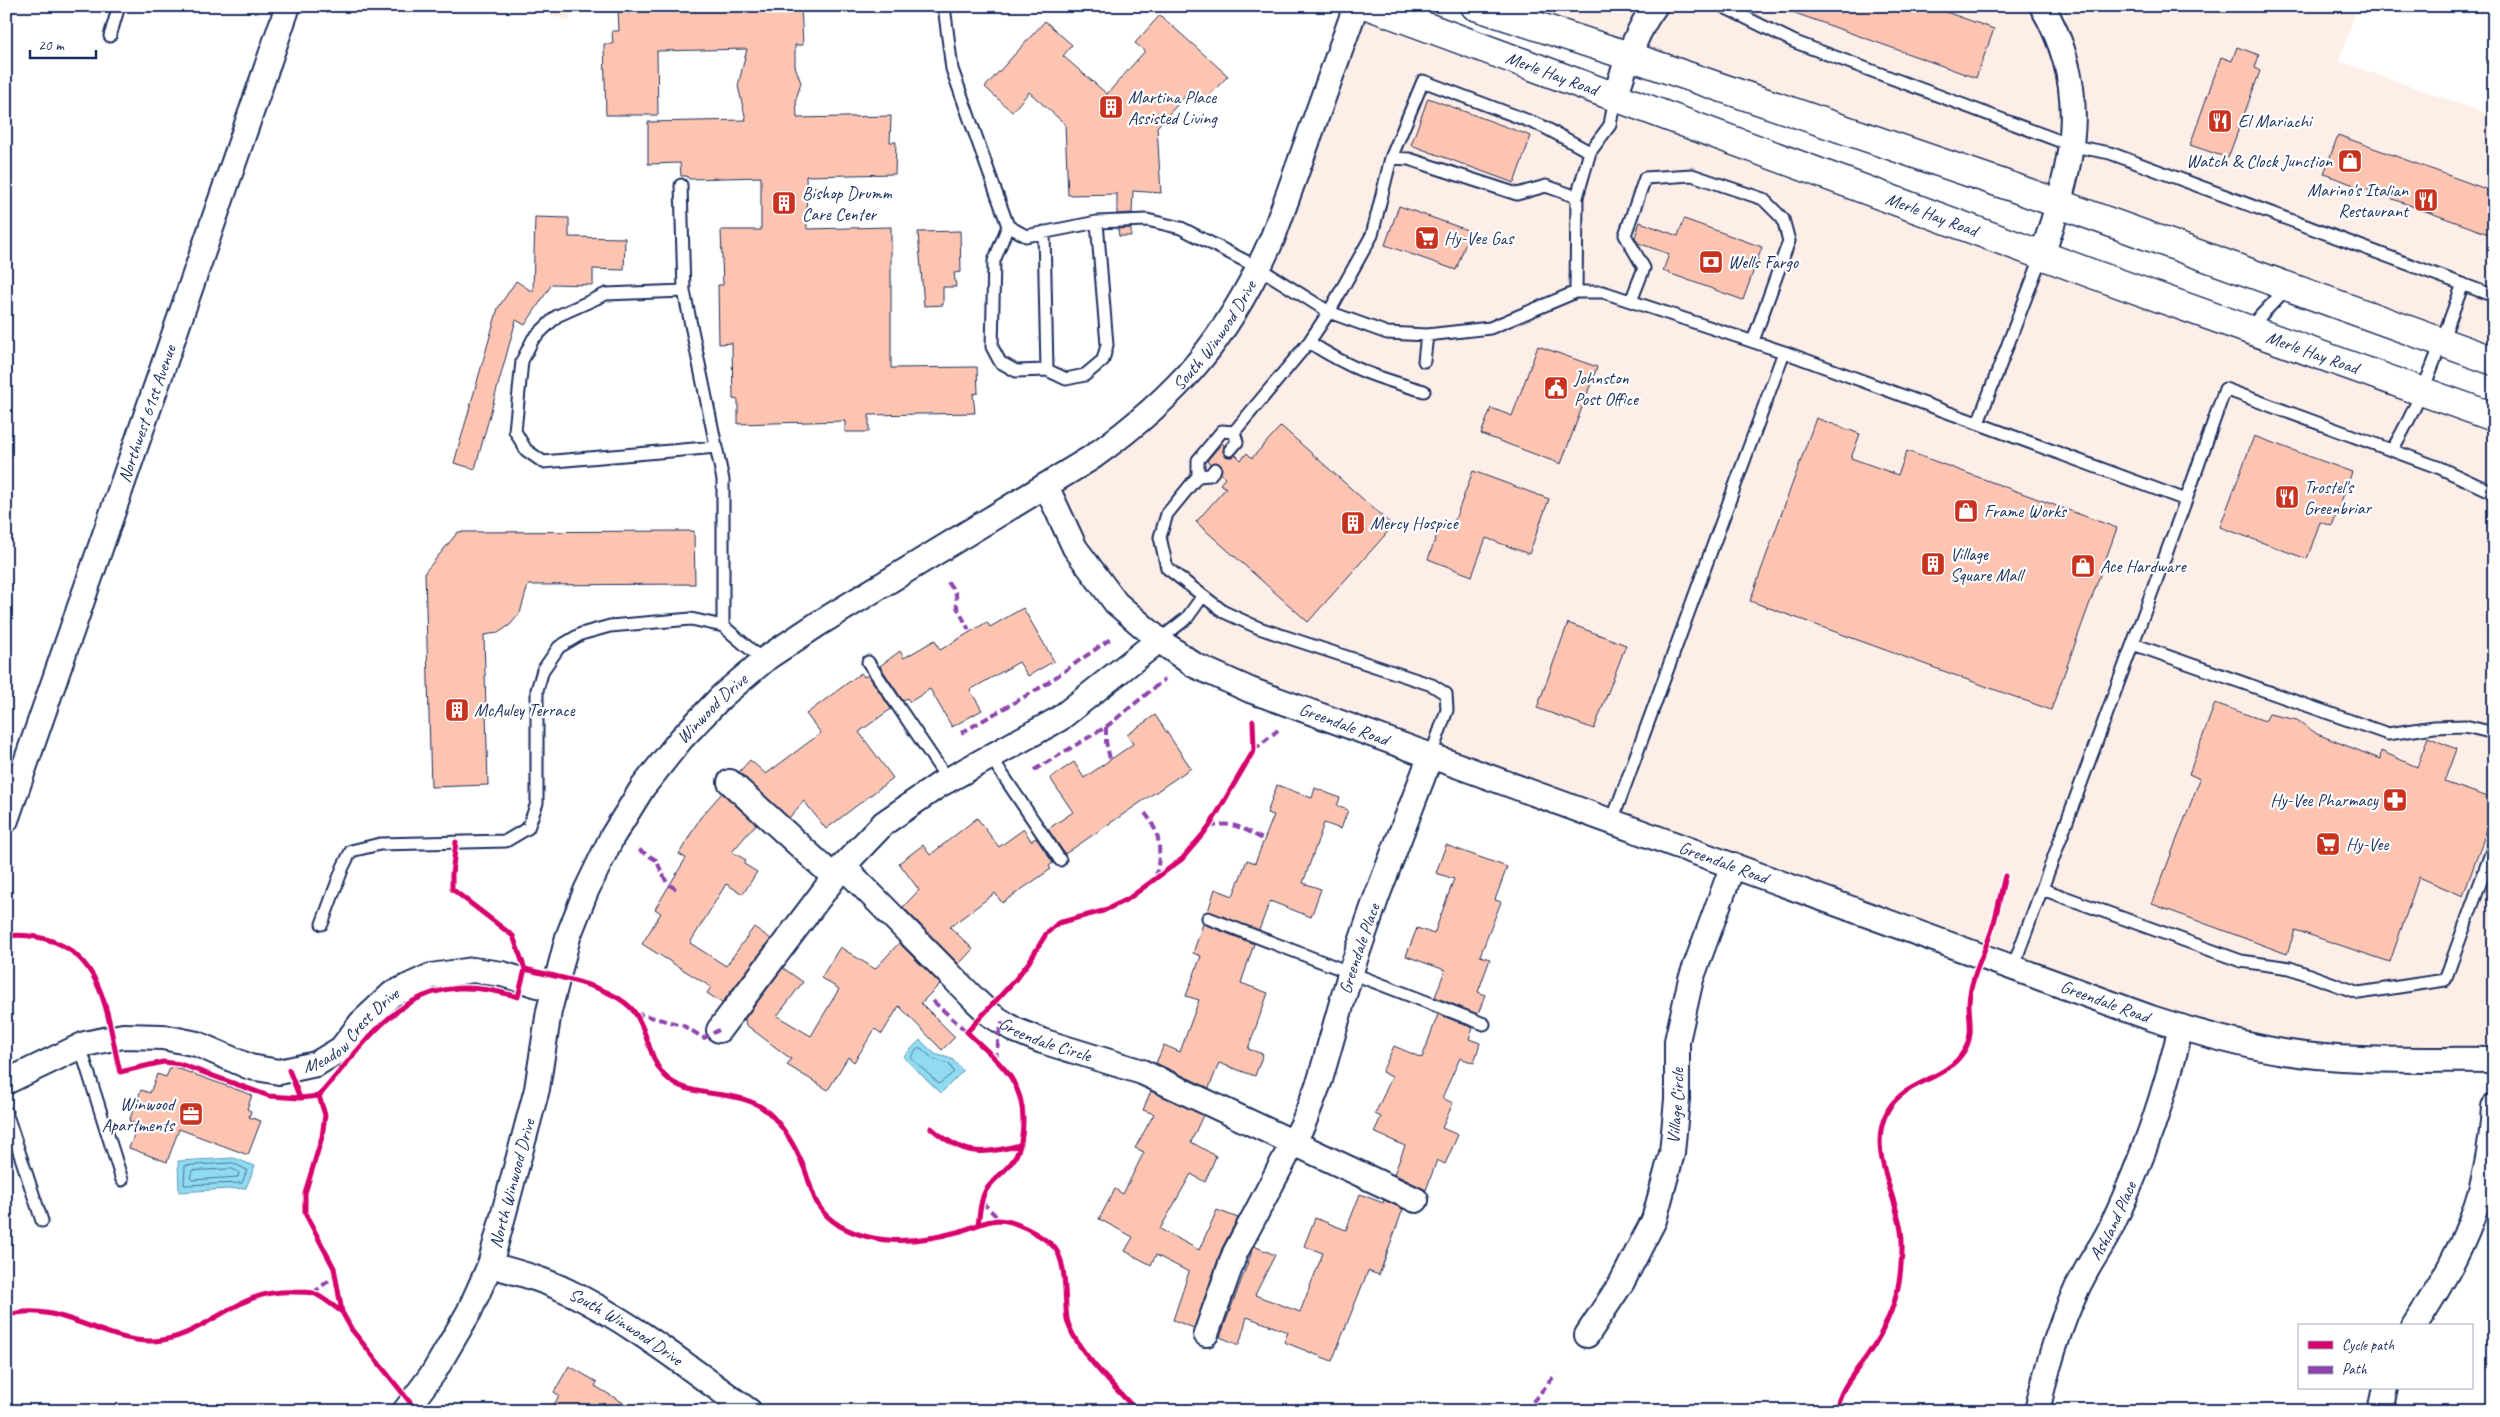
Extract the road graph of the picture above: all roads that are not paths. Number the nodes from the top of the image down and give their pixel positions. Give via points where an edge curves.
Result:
1 (119, 6) edge
2 (288, 6) edge
3 (944, 6) edge
4 (1356, 6) edge
5 (1370, 6) edge
6 (1475, 6) edge
7 (1655, 6) edge
8 (1722, 6) edge
9 (2042, 6) edge
10 (110, 36) dead end
11 (1629, 56) junction
12 (1615, 97) junction
13 (2072, 146) junction
14 (1590, 152) junction
15 (1391, 158) junction
16 (681, 185) dead end
17 (1577, 197) junction
18 (2059, 205) junction
19 (1097, 222) junction
20 (1008, 226) junction
21 (1044, 232) junction
22 (2042, 255) junction
23 (1260, 268) junction
24 (2463, 284) junction
25 (2288, 287) junction
26 (684, 291) junction
27 (1576, 292) junction
28 (2494, 296) edge
29 (1631, 301) junction
30 (1329, 312) junction
31 (2249, 328) junction
32 (1427, 335) junction
33 (1752, 341) junction
34 (1309, 342) junction
35 (2441, 342) junction
36 (1784, 352) junction
37 (1424, 361) dead end
38 (2494, 361) edge
39 (1047, 370) junction
40 (1424, 391) dead end
41 (2422, 391) junction
42 (2494, 417) edge
43 (1978, 423) junction
44 (1234, 432) junction
45 (717, 447) junction
46 (1230, 450) dead end
47 (2392, 450) junction
48 (1215, 469) dead end
49 (1198, 476) junction
50 (1046, 486) junction
51 (2494, 493) edge
52 (2186, 500) junction
53 (935, 553) joint
54 (1202, 597) junction
55 (723, 626) junction
56 (1159, 640) junction
57 (2133, 644) junction
58 (764, 661) junction
59 (868, 662) dead end
60 (2494, 733) edge
61 (1431, 755) junction
62 (990, 756) junction
63 (948, 780) junction
64 (730, 782) dead end
65 (6, 820) edge
66 (1612, 821) junction
67 (2494, 845) edge
68 (1060, 860) dead end
69 (1734, 865) junction
70 (839, 872) junction
71 (2042, 889) junction
72 (1208, 918) dead end
73 (322, 924) dead end
74 (568, 936) joint
75 (2013, 967) junction
76 (1350, 974) junction
77 (554, 990) junction
78 (1484, 1024) dead end
79 (2181, 1027) junction
80 (719, 1030) dead end
81 (80, 1046) junction
82 (2494, 1060) edge
83 (6, 1082) edge
84 (2494, 1107) edge
85 (6, 1112) edge
86 (1293, 1143) junction
87 (122, 1180) dead end
88 (1416, 1200) dead end
89 (42, 1221) dead end
90 (490, 1266) junction
91 (2415, 1324) edge
92 (1206, 1334) dead end
93 (1587, 1335) dead end
94 (2385, 1390) edge
95 (405, 1411) edge
96 (749, 1411) edge
97 (2038, 1411) edge
98 (2380, 1411) edge

1 - 10 lane
2 - 65 street, Northwest 61st Avenue
3 - 20 lane via 952,69
4 - 23 street, South Winwood Drive
5 - 12 main road, Merle Hay Road
6 - 11 main road
7 - 11 street
8 - 13 lane via 1795,42
9 - 13 street via 2052,24 2068,71 2074,121
11 - 12 street
11 - 18 main road
12 - 14 lane via 1610,125
12 - 22 main road, Merle Hay Road
13 - 18 street
13 - 24 lane via 2110,153
14 - 15 lane via 1542,126 1423,81
14 - 17 lane
15 - 17 lane via 1410,159 1517,194 1546,186
15 - 30 lane via 1372,234
16 - 26 lane
17 - 27 lane
18 - 22 street
18 - 25 main road
19 - 21 lane
19 - 23 lane via 1146,220 1181,228
19 - 39 lane via 1107,345 1103,360 1085,375 1066,379
20 - 21 lane via 1026,236
20 - 39 lane via 994,261 992,347 1000,362 1016,372
21 - 39 lane
22 - 31 main road, Merle Hay Road
22 - 43 lane
23 - 30 lane
23 - 50 street, South Winwood Drive via 1229,323 1168,397 1131,429
24 - 28 lane
24 - 35 lane
25 - 31 lane
25 - 35 main road
26 - 45 lane
26 - 45 lane via 606,294 556,316 533,339 522,361 515,431 526,450 543,462
27 - 29 lane via 1603,292
27 - 32 lane via 1490,328
29 - 33 lane
29 - 33 lane via 1644,268 1625,235 1644,178 1692,176 1763,198 1783,218 1789,241
30 - 32 lane via 1387,333
30 - 34 lane
31 - 41 main road, Merle Hay Road
32 - 37 lane
33 - 36 lane
34 - 40 lane via 1340,362 1371,376
34 - 44 lane
35 - 38 main road
35 - 41 lane
36 - 43 lane
36 - 66 lane
41 - 42 main road, Merle Hay Road
41 - 47 lane via 2406,428
43 - 52 lane
44 - 46 lane via 1237,442
44 - 49 lane via 1222,431 1198,460
45 - 55 lane via 723,480
47 - 51 lane
47 - 52 lane via 2225,390
48 - 49 lane via 1210,475
49 - 54 lane via 1167,514 1160,537 1167,568
50 - 53 street, South Winwood Drive
50 - 56 street, Greendale Road via 1074,548 1116,603
52 - 57 lane
53 - 58 street, Winwood Drive
54 - 56 lane via 1188,618
54 - 61 lane via 1224,612 1259,628 1432,685 1446,694 1447,710
55 - 58 lane
55 - 73 lane via 691,619 610,626 581,634 558,647 543,670 537,690 538,803 528,828 506,841 380,844 351,852
56 - 61 street, Greendale Road via 1194,665 1250,690
56 - 62 street via 1060,719
57 - 60 lane via 2388,734 2465,726
57 - 71 lane
58 - 74 street, Winwood Drive via 722,696 681,739 644,786 612,837
59 - 63 lane
61 - 66 street, Greendale Road
61 - 76 street, Greendale Place
62 - 63 street
62 - 68 lane
63 - 70 street via 884,824
64 - 70 street, Greendale Circle
66 - 69 street, Greendale Road
67 - 71 lane via 2445,980 2359,993 2290,968 2241,961
69 - 75 street, Greendale Road
69 - 93 street, Village Circle via 1691,979 1683,1014 1677,1041 1677,1099 1672,1153 1654,1220 1622,1282
70 - 80 street
70 - 86 street, Greendale Circle via 991,1015 1015,1030 1142,1072
71 - 75 lane
72 - 76 lane
74 - 77 street, North Winwood Drive
75 - 79 street, Greendale Road
76 - 78 lane
76 - 86 street, Greendale Place via 1320,1080
77 - 81 street, Meadow Crest Drive via 502,974 474,970 431,976 392,994 361,1023 340,1049 316,1064 279,1072 250,1067 196,1044 162,1037 123,1036
77 - 90 street, North Winwood Drive via 537,1089
79 - 82 street, Greendale Road via 2217,1039 2285,1052 2353,1059
79 - 97 street, Ashland Place via 2145,1151 2113,1224 2085,1272 2063,1320 2046,1370
81 - 83 street, Meadow Crest Drive
81 - 87 lane
84 - 91 street via 2492,1142 2474,1216 2455,1260
85 - 89 lane
86 - 88 street
86 - 92 street, Greendale Place via 1235,1253
90 - 95 street, North Winwood Drive via 469,1312 434,1372
90 - 96 street, South Winwood Drive via 527,1275 565,1290 611,1314
94 - 98 street

